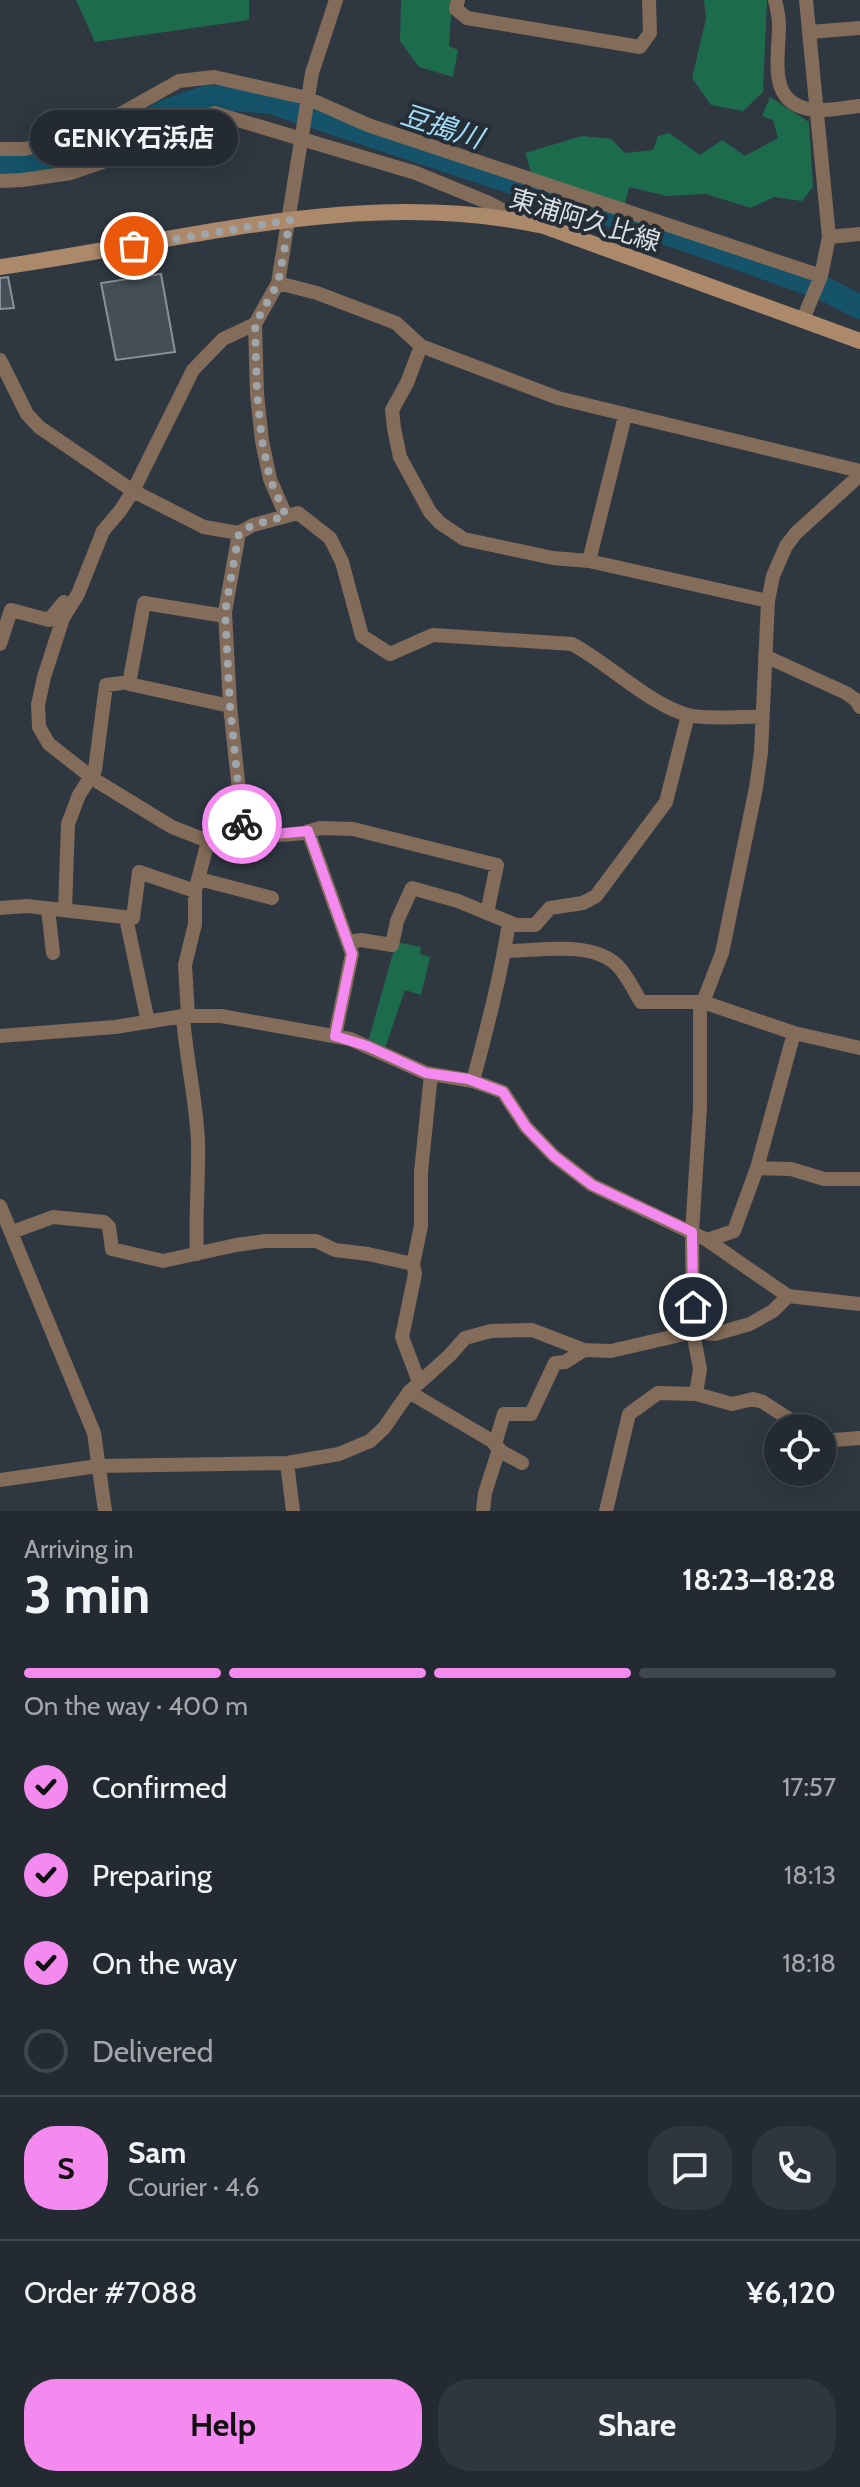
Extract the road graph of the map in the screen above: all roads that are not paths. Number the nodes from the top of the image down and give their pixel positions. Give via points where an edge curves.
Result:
1 (336, 0) edge
2 (458, 0) edge
3 (649, 0) edge
4 (775, 0) edge
5 (806, 0) edge
6 (860, 28) edge
7 (809, 32) junction
8 (307, 98) junction
9 (860, 106) edge
10 (816, 110) junction
11 (301, 138) junction
12 (0, 149) edge
13 (0, 181) edge
14 (290, 220) junction
15 (528, 223) junction
16 (860, 234) edge
17 (829, 237) junction
18 (0, 267) edge
19 (821, 276) junction
20 (278, 283) junction
21 (805, 314) junction
22 (255, 324) junction
23 (860, 341) edge
24 (421, 346) junction
25 (0, 360) edge
26 (625, 416) junction
27 (860, 473) edge
28 (133, 491) junction
29 (286, 516) junction
30 (239, 533) junction
31 (589, 561) junction
32 (86, 572) junction
33 (768, 601) junction
34 (225, 616) junction
35 (0, 644) edge
36 (765, 656) junction
37 (129, 682) junction
38 (230, 706) junction
39 (860, 707) edge
40 (688, 715) junction
41 (762, 717) junction
42 (89, 777) junction
43 (308, 831) junction
44 (244, 837) junction
45 (208, 841) junction
46 (197, 885) junction
47 (272, 898) dead end
48 (0, 908) edge
49 (48, 909) junction
50 (65, 910) junction
51 (487, 913) junction
52 (126, 918) junction
53 (509, 922) junction
54 (349, 942) junction
55 (506, 951) junction
56 (53, 953) dead end
57 (703, 1002) junction
58 (186, 1016) junction
59 (148, 1022) junction
60 (794, 1033) junction
61 (0, 1036) edge
62 (335, 1036) junction
63 (860, 1048) edge
64 (431, 1074) junction
65 (473, 1081) junction
66 (757, 1168) junction
67 (860, 1179) edge
68 (0, 1206) edge
69 (692, 1232) junction
70 (8, 1237) edge
71 (707, 1240) junction
72 (197, 1254) junction
73 (413, 1264) junction
74 (788, 1296) junction
75 (860, 1304) edge
76 (693, 1332) junction
77 (584, 1350) junction
78 (414, 1387) junction
79 (696, 1394) junction
80 (781, 1414) edge
81 (860, 1438) edge
82 (836, 1440) edge
83 (497, 1446) junction
84 (287, 1463) junction
85 (522, 1463) dead end
86 (98, 1466) junction
87 (0, 1480) edge
88 (105, 1511) edge
89 (293, 1511) edge
90 (483, 1511) edge
91 (606, 1511) edge

1 - 8 street
2 - 3 street via 456,9 467,18 640,47 650,33
4 - 10 street via 777,77 795,106
5 - 7 street
6 - 7 street
7 - 10 street
8 - 11 street
8 - 12 street via 214,77 179,81 64,139
8 - 19 street via 368,125
9 - 10 street
10 - 17 street
11 - 13 street via 214,113 71,173
11 - 14 street
11 - 15 street via 416,173
14 - 15 main road, 東浦阿久比線 via 436,211
14 - 18 main road, 東浦阿久比線
14 - 20 street
15 - 21 main road, 東浦阿久比線
16 - 17 street
17 - 19 street
19 - 21 street
20 - 22 street
20 - 24 street via 396,323
21 - 23 main road, 東浦阿久比線
22 - 28 street via 223,339 193,370
22 - 29 street via 262,441
24 - 26 street via 558,398
24 - 31 street via 392,410 400,457 430,512 464,539
25 - 28 street via 39,427
26 - 27 street
26 - 31 street
27 - 33 street via 786,546
28 - 30 street via 204,527
28 - 32 street via 103,531
29 - 30 street
29 - 40 street via 298,513 330,538 362,636 390,654 433,635 572,644 648,696
30 - 34 street
31 - 33 street
32 - 35 street via 52,618 11,610
32 - 42 street via 63,618 38,716 49,744
33 - 36 street
34 - 37 street via 144,603
34 - 38 street
36 - 39 street via 846,693
36 - 41 street
37 - 38 street
37 - 42 street via 106,685 95,770
38 - 44 street
40 - 41 street
40 - 53 street via 666,802 596,896 550,908 535,925
41 - 57 street via 757,776 722,953
42 - 45 street via 172,827
42 - 50 street via 68,824
43 - 44 street
43 - 51 street via 353,829 497,865
43 - 54 street
44 - 45 street
45 - 46 street
46 - 47 street
46 - 52 street via 139,872 133,918
46 - 58 street via 185,965
48 - 49 street
49 - 50 street
49 - 56 street
50 - 52 street
51 - 53 street
51 - 54 street via 412,888 392,945
52 - 59 street
53 - 55 street
54 - 62 street via 350,971
55 - 57 street via 587,952 614,962 641,1002
55 - 65 street
57 - 60 street
57 - 69 street
58 - 59 street
58 - 62 street via 221,1016
58 - 72 street via 198,1138
59 - 61 street
60 - 63 street
60 - 66 street
62 - 64 street
64 - 65 street
64 - 73 street via 421,1226
65 - 69 street via 503,1092 526,1127 592,1185
66 - 67 street
66 - 71 street via 734,1231
68 - 70 street
69 - 71 street
69 - 76 street
70 - 72 street via 53,1217 104,1222 112,1249 163,1261
70 - 86 street via 94,1433
71 - 74 street
72 - 73 street via 265,1241 316,1241 335,1250
73 - 78 street via 402,1337
74 - 75 street
74 - 76 street via 750,1324 715,1334
76 - 77 street via 611,1351
76 - 79 street via 700,1369
77 - 78 street via 532,1330 491,1331 465,1338
77 - 83 street via 555,1363 531,1414 504,1414
78 - 83 street
78 - 84 street via 370,1441 339,1454
79 - 80 street via 732,1404 753,1399
79 - 91 street via 658,1393 631,1411
81 - 82 street
83 - 85 street
83 - 90 street
84 - 86 street
84 - 89 street
86 - 87 street
86 - 88 street

